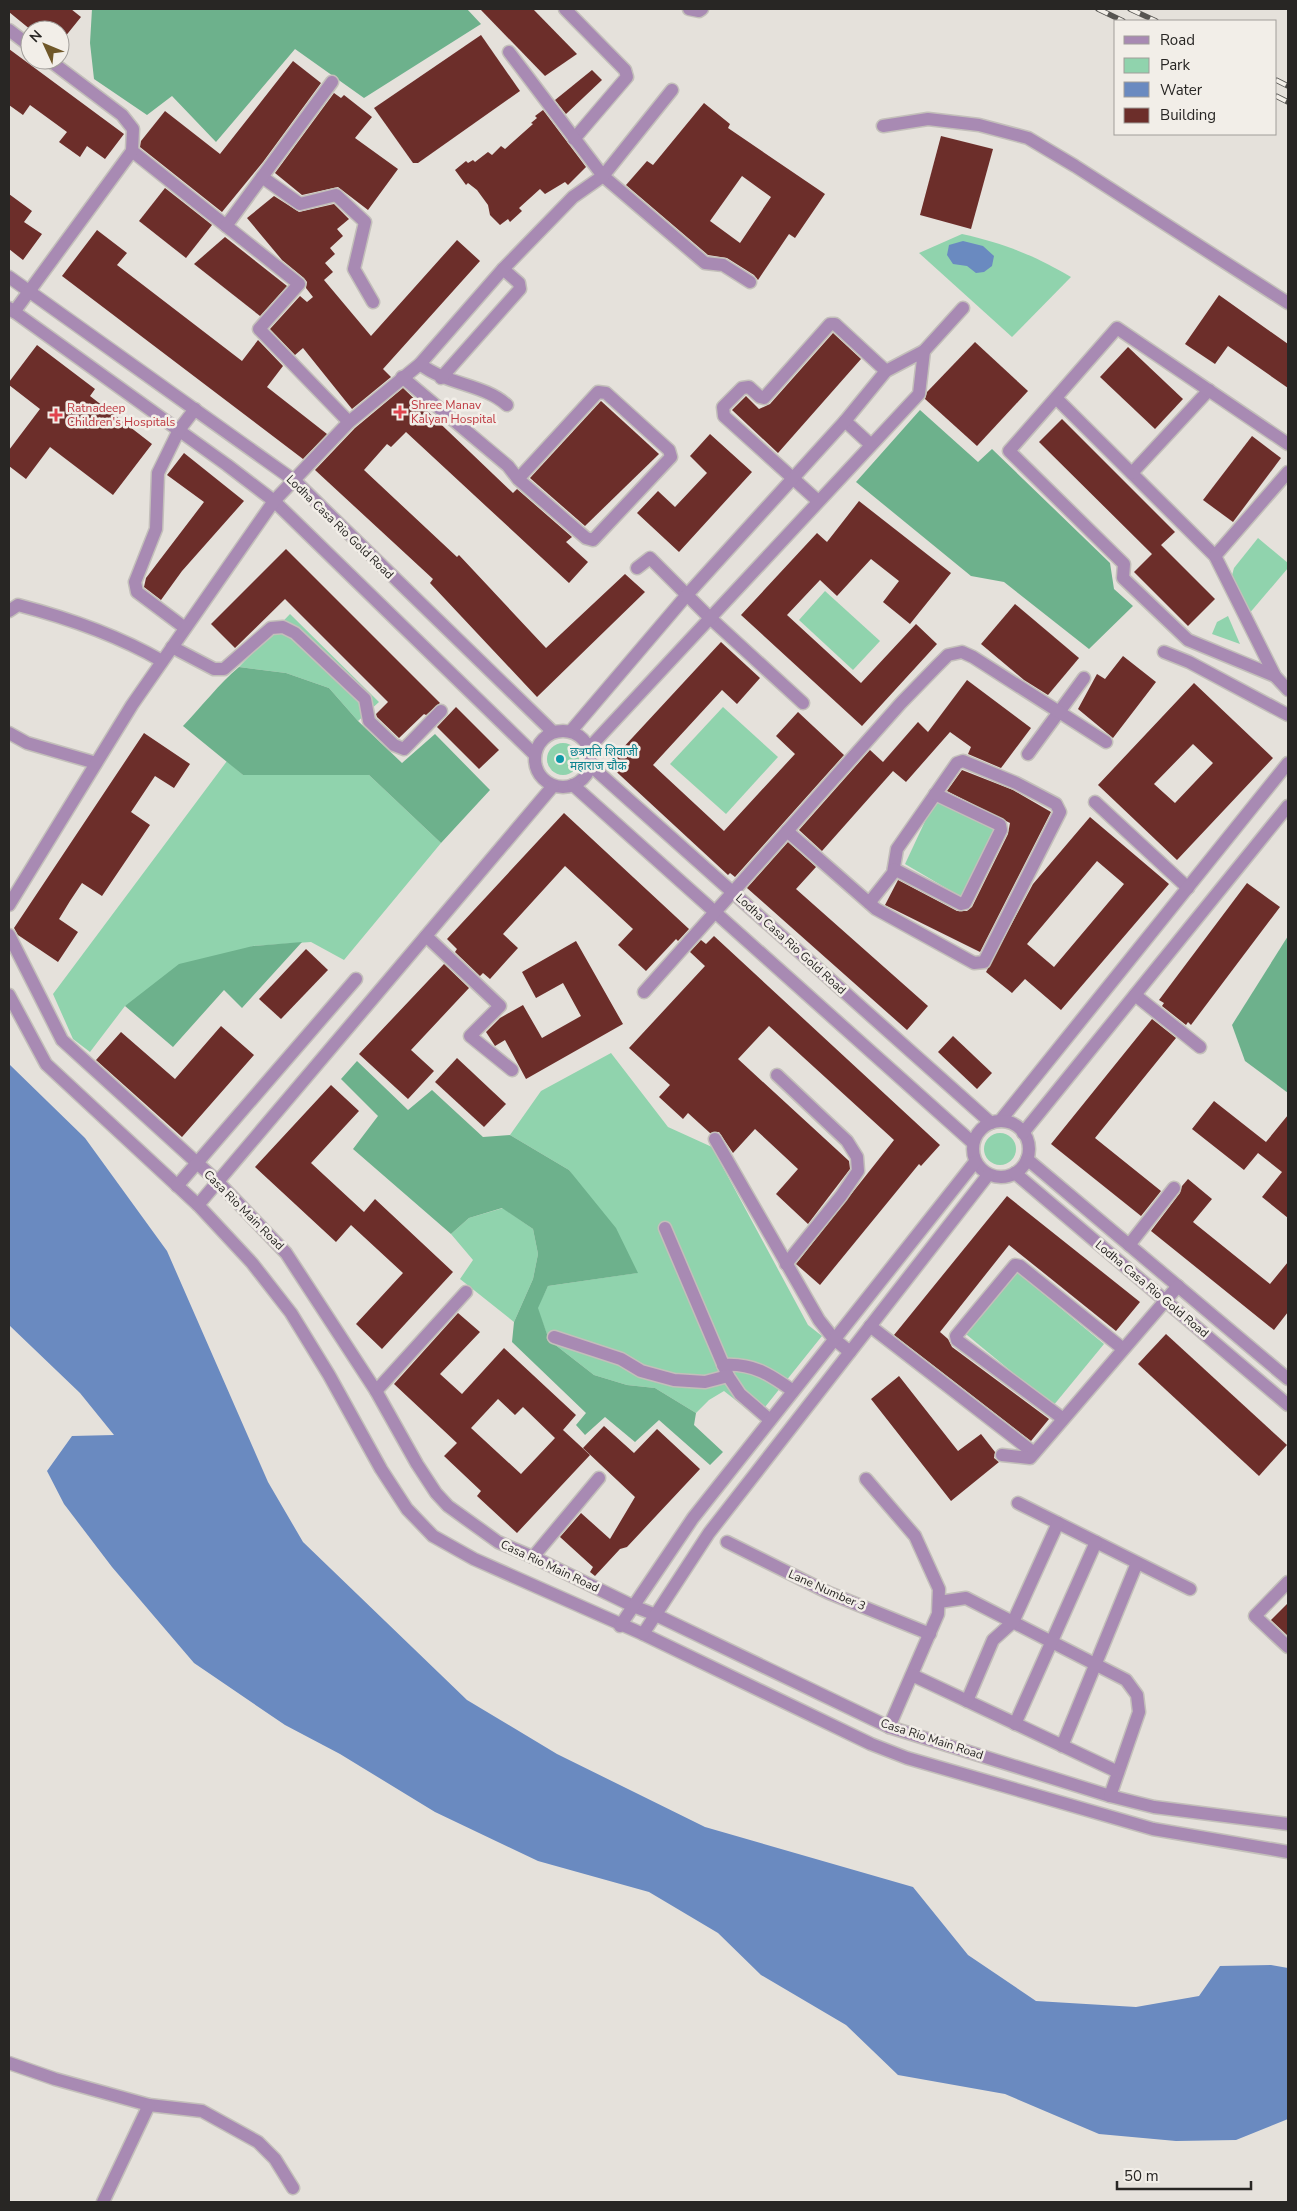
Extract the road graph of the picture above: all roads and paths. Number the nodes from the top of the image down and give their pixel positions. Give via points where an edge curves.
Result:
1 (566, 9) edge
2 (689, 9) edge
3 (702, 9) edge
4 (9, 30) edge
5 (20, 38) edge
6 (509, 52) dead end
7 (62, 70) edge
8 (332, 82) dead end
9 (672, 90) dead end
10 (883, 126) dead end
11 (574, 139) junction
12 (132, 151) junction
13 (603, 176) junction
14 (262, 177) junction
15 (226, 226) junction
16 (503, 269) junction
17 (9, 277) edge
18 (750, 282) dead end
19 (29, 292) junction
20 (373, 302) dead end
21 (1288, 303) edge
22 (963, 308) dead end
23 (11, 310) edge
24 (924, 351) junction
25 (420, 364) junction
26 (886, 371) junction
27 (402, 377) junction
28 (441, 378) junction
29 (1209, 390) junction
30 (1056, 398) junction
31 (507, 405) dead end
32 (195, 409) junction
33 (844, 421) junction
34 (349, 422) junction
35 (179, 430) junction
36 (870, 444) junction
37 (1288, 444) edge
38 (1288, 472) edge
39 (1132, 473) junction
40 (792, 478) junction
41 (518, 479) junction
42 (295, 481) junction
43 (818, 501) junction
44 (274, 502) junction
45 (1215, 556) junction
46 (637, 568) dead end
47 (686, 596) junction
48 (9, 611) edge
49 (709, 617) junction
50 (184, 628) junction
51 (172, 647) junction
52 (1164, 652) dead end
53 (162, 661) junction
54 (1275, 676) junction
55 (1084, 678) dead end
56 (1288, 690) edge
57 (803, 703) dead end
58 (441, 712) dead end
59 (1058, 712) junction
60 (1288, 715) edge
61 (553, 732) junction
62 (571, 732) junction
63 (9, 733) edge
64 (1106, 742) dead end
65 (589, 748) junction
66 (1028, 754) dead end
67 (535, 755) junction
68 (96, 763) junction
69 (1288, 763) edge
70 (590, 765) junction
71 (573, 785) junction
72 (553, 786) junction
73 (935, 794) junction
74 (1095, 802) dead end
75 (1288, 806) edge
76 (788, 831) junction
77 (894, 869) junction
78 (1188, 888) junction
79 (733, 892) junction
80 (869, 902) junction
81 (9, 905) edge
82 (715, 912) junction
83 (9, 935) edge
84 (426, 936) junction
85 (356, 979) dead end
86 (644, 992) dead end
87 (9, 995) edge
88 (1135, 995) junction
89 (1200, 1047) dead end
90 (512, 1070) dead end
91 (777, 1074) dead end
92 (995, 1122) junction
93 (1023, 1133) junction
94 (715, 1139) dead end
95 (973, 1143) junction
96 (1027, 1159) junction
97 (975, 1162) junction
98 (197, 1163) junction
99 (1016, 1173) junction
100 (988, 1175) junction
101 (218, 1182) junction
102 (177, 1186) junction
103 (1174, 1188) dead end
104 (198, 1205) junction
105 (665, 1228) dead end
106 (1129, 1245) junction
107 (786, 1264) junction
108 (1178, 1286) junction
109 (466, 1292) dead end
110 (1165, 1300) junction
111 (870, 1326) junction
112 (554, 1338) dead end
113 (834, 1339) junction
114 (1122, 1348) junction
115 (850, 1352) junction
116 (816, 1361) junction
117 (725, 1370) junction
118 (833, 1374) junction
119 (1288, 1378) edge
120 (376, 1391) junction
121 (793, 1391) junction
122 (1288, 1405) edge
123 (1062, 1418) junction
124 (770, 1420) junction
125 (1034, 1453) junction
126 (1002, 1455) dead end
127 (599, 1478) dead end
128 (866, 1479) dead end
129 (708, 1499) junction
130 (1018, 1503) dead end
131 (725, 1512) junction
132 (1058, 1523) junction
133 (727, 1542) dead end
134 (1096, 1542) junction
135 (533, 1557) junction
136 (1137, 1563) junction
137 (1288, 1582) edge
138 (1190, 1589) dead end
139 (939, 1602) junction
140 (633, 1606) junction
141 (656, 1615) junction
142 (1013, 1622) junction
143 (620, 1626) junction
144 (643, 1634) junction
145 (930, 1634) junction
146 (1052, 1642) junction
147 (1288, 1647) edge
148 (1095, 1664) junction
149 (912, 1675) junction
150 (967, 1701) junction
151 (1015, 1724) junction
152 (889, 1727) junction
153 (1062, 1746) junction
154 (1118, 1772) junction
155 (1110, 1796) junction
156 (1288, 1824) edge
157 (1288, 1852) edge
158 (9, 2063) edge
159 (149, 2105) junction
160 (293, 2188) dead end
161 (102, 2202) edge

1 - 11 street via 625,70 627,77
2 - 3 street
4 - 5 street
6 - 11 street
7 - 12 street via 122,115 133,129
8 - 14 street
9 - 13 street
10 - 21 street via 928,119 979,125 1028,138
11 - 13 street
12 - 15 street
12 - 19 street
13 - 16 street via 573,197
13 - 18 street via 705,263 723,266
14 - 15 street
14 - 20 street via 300,204 336,195 366,222 354,269
15 - 34 street via 299,284 259,329
16 - 25 street
16 - 28 street via 519,283 520,289
17 - 19 street, Lodha Casa Rio Gold Road
19 - 23 street
19 - 32 street, Lodha Casa Rio Gold Road
22 - 24 street
23 - 35 street
24 - 26 street
24 - 36 street via 918,394
25 - 27 street
25 - 28 street
26 - 33 street
26 - 40 street via 835,324 830,324 764,398 749,387 742,388 723,407 724,416
27 - 34 street
27 - 41 street via 508,466
28 - 31 street via 497,396
29 - 30 street via 1116,328
29 - 37 street
29 - 39 street
30 - 39 street
30 - 54 street via 1008,451 1124,564 1123,578 1188,640
32 - 35 street
32 - 42 street, Lodha Casa Rio Gold Road
33 - 36 street
33 - 40 street
34 - 42 street
35 - 44 street
35 - 50 street via 158,473 156,530 135,582 137,592
36 - 43 street
38 - 45 street
39 - 45 street
40 - 43 street
40 - 47 street
41 - 41 street via 586,538 593,540 671,457 669,450 606,393 598,392
42 - 44 street
42 - 61 street, Lodha Casa Rio Gold Road
43 - 49 street
44 - 50 street
44 - 67 street
45 - 54 street
46 - 47 street via 650,558
47 - 49 street
47 - 62 street
48 - 53 street via 18,605 51,614 129,642
49 - 57 street
49 - 65 street
50 - 51 street
51 - 53 street
51 - 58 street via 214,669 224,669 271,628 284,627 295,633 365,699 368,721 394,745 404,749
52 - 60 street
53 - 68 street
54 - 56 street
55 - 59 street
59 - 64 street
59 - 66 street
59 - 76 street via 973,657 962,652 948,655
61 - 62 street
61 - 67 street via 539,743
62 - 65 street via 580,736
63 - 68 street via 27,743
65 - 70 street
67 - 72 street via 536,771
68 - 81 street
69 - 78 street
70 - 71 street via 585,777
70 - 79 street, Lodha Casa Rio Gold Road
71 - 72 street
71 - 82 street
72 - 84 street
73 - 77 street via 898,849
73 - 77 street via 1000,825 965,903 961,904
73 - 80 street via 957,763 964,760 1056,804 1060,812 984,962 974,963 876,909
74 - 78 street
75 - 88 street
76 - 79 street
76 - 80 street
77 - 80 street
78 - 92 street
79 - 82 street
79 - 92 street, Lodha Casa Rio Gold Road
82 - 86 street
82 - 95 street
83 - 98 street, Casa Rio Main Road via 62,1040
84 - 90 street via 500,1006 470,1036
84 - 101 street
85 - 98 street
87 - 102 street, Casa Rio Main Road via 46,1064
88 - 89 street
88 - 93 street
91 - 107 street via 847,1141 857,1157 858,1171
92 - 93 street, Lodha Casa Rio Gold Road via 1017,1126
92 - 95 street via 976,1135
93 - 96 street via 1028,1141
94 - 107 street
95 - 97 street
96 - 99 street
96 - 106 street, Lodha Casa Rio Gold Road
97 - 100 street
97 - 113 street
98 - 101 street, Casa Rio Main Road
98 - 102 street
99 - 100 street via 1007,1177
99 - 110 street, Lodha Casa Rio Gold Road
100 - 111 street
101 - 104 street
101 - 120 street, Casa Rio Main Road via 286,1252
102 - 104 street, Casa Rio Main Road
103 - 106 street
104 - 143 street, Casa Rio Main Road via 252,1263 291,1313 407,1510 433,1536 474,1559
105 - 117 street
106 - 108 street, Lodha Casa Rio Gold Road
107 - 113 street
108 - 110 street
108 - 119 street, Lodha Casa Rio Gold Road
109 - 120 street
110 - 114 street
110 - 122 street, Lodha Casa Rio Gold Road
111 - 115 street
111 - 125 street
112 - 117 street via 674,1380 704,1382
113 - 115 street
113 - 116 street
114 - 123 street
114 - 123 street via 1015,1265 956,1336 957,1340
115 - 118 street
116 - 118 street
116 - 121 street
117 - 121 street via 739,1364 754,1367
117 - 124 street via 740,1394
118 - 131 street
120 - 135 street, Casa Rio Main Road via 417,1464 448,1506 498,1542
121 - 124 street
123 - 125 street
124 - 129 street
125 - 126 street via 1025,1459
127 - 135 street
128 - 139 street via 915,1536 939,1589
129 - 131 street
129 - 140 street
130 - 132 street
131 - 141 street
132 - 134 street
132 - 142 street
133 - 145 street, Lane Number 3 via 829,1593
134 - 136 street
134 - 146 street
135 - 140 street, Casa Rio Main Road
136 - 138 street
136 - 148 street
137 - 147 street via 1255,1616
139 - 142 street via 966,1598
139 - 145 street
140 - 141 street, Casa Rio Main Road
140 - 143 street
141 - 144 street
141 - 152 street, Casa Rio Main Road
142 - 146 street
142 - 150 street via 993,1640
143 - 144 street, Casa Rio Main Road
144 - 157 street, Casa Rio Main Road via 871,1744 907,1758 1153,1829
145 - 149 street
146 - 148 street
146 - 151 street
148 - 153 street
148 - 154 street via 1126,1680 1137,1695 1139,1712
149 - 150 street
149 - 152 street
150 - 151 street
151 - 153 street
152 - 155 street, Casa Rio Main Road
153 - 154 street
154 - 155 street
155 - 156 street, Casa Rio Main Road via 1154,1807
158 - 159 street
159 - 160 street via 202,2111 258,2142 275,2159
159 - 161 street

